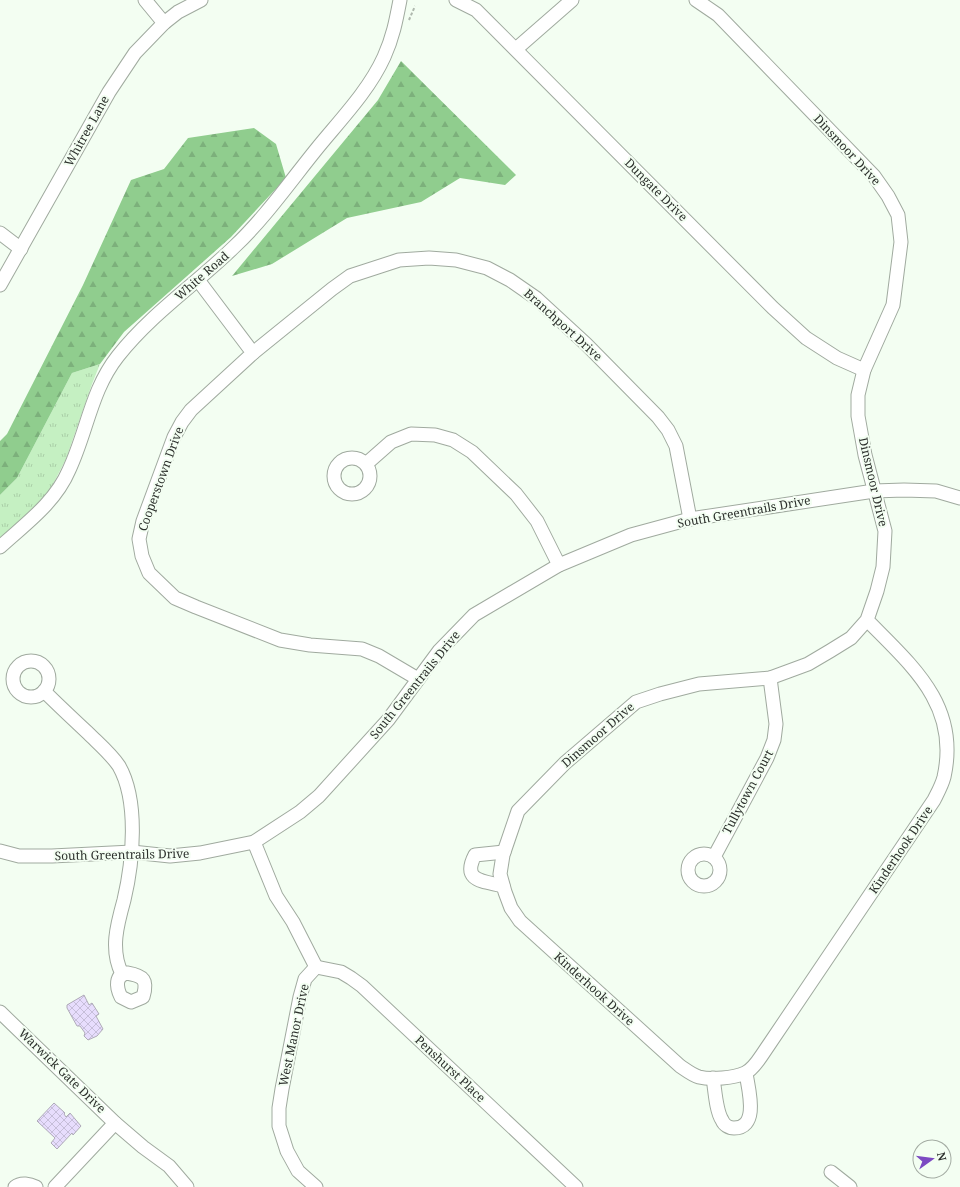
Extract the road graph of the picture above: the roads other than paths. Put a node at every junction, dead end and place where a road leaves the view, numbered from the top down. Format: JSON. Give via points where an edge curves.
{"nodes":[{"id":1,"x":145,"y":0,"type":"edge"},
{"id":2,"x":201,"y":0,"type":"edge"},
{"id":3,"x":400,"y":0,"type":"edge"},
{"id":4,"x":456,"y":0,"type":"edge"},
{"id":5,"x":572,"y":0,"type":"edge"},
{"id":6,"x":696,"y":0,"type":"edge"},
{"id":7,"x":164,"y":23,"type":"junction"},
{"id":8,"x":516,"y":49,"type":"junction"},
{"id":9,"x":0,"y":233,"type":"edge"},
{"id":10,"x":21,"y":249,"type":"junction"},
{"id":11,"x":198,"y":280,"type":"junction"},
{"id":12,"x":0,"y":285,"type":"edge"},
{"id":13,"x":253,"y":353,"type":"junction"},
{"id":14,"x":864,"y":370,"type":"junction"},
{"id":15,"x":366,"y":464,"type":"dead end"},
{"id":16,"x":874,"y":491,"type":"junction"},
{"id":17,"x":960,"y":498,"type":"edge"},
{"id":18,"x":690,"y":519,"type":"junction"},
{"id":19,"x":0,"y":547,"type":"edge"},
{"id":20,"x":559,"y":565,"type":"junction"},
{"id":21,"x":867,"y":620,"type":"junction"},
{"id":22,"x":770,"y":678,"type":"junction"},
{"id":23,"x":418,"y":679,"type":"junction"},
{"id":24,"x":44,"y":691,"type":"dead end"},
{"id":25,"x":254,"y":842,"type":"junction"},
{"id":26,"x":0,"y":851,"type":"edge"},
{"id":27,"x":132,"y":852,"type":"junction"},
{"id":28,"x":504,"y":852,"type":"junction"},
{"id":29,"x":714,"y":856,"type":"dead end"},
{"id":30,"x":502,"y":880,"type":"junction"},
{"id":31,"x":316,"y":967,"type":"junction"},
{"id":32,"x":122,"y":974,"type":"dead end"},
{"id":33,"x":0,"y":1012,"type":"edge"},
{"id":34,"x":746,"y":1073,"type":"junction"},
{"id":35,"x":713,"y":1078,"type":"junction"},
{"id":36,"x":119,"y":1127,"type":"junction"},
{"id":37,"x":831,"y":1172,"type":"dead end"},
{"id":38,"x":15,"y":1187,"type":"edge"},
{"id":39,"x":36,"y":1187,"type":"edge"},
{"id":40,"x":54,"y":1187,"type":"edge"},
{"id":41,"x":187,"y":1187,"type":"edge"},
{"id":42,"x":316,"y":1187,"type":"edge"},
{"id":43,"x":576,"y":1187,"type":"edge"},
{"id":44,"x":850,"y":1187,"type":"edge"}],
"edges":[{"from":1,"to":7,"type":"street"},
{"from":2,"to":7,"type":"street","name":"Whitree Lane"},
{"from":3,"to":11,"type":"street","name":"White Road","via":[[394,33],[384,58],[369,84],[269,208],[235,246]]},
{"from":4,"to":8,"type":"street","name":"Dungate Drive","via":[[476,10]]},
{"from":5,"to":8,"type":"street"},
{"from":6,"to":14,"type":"street","name":"Dinsmoor Drive","via":[[718,15],[874,176],[898,214],[901,242],[893,305]]},
{"from":7,"to":10,"type":"street","name":"Whitree Lane","via":[[135,53],[109,92]]},
{"from":8,"to":14,"type":"street","name":"Dungate Drive","via":[[773,308],[806,338],[837,358]]},
{"from":9,"to":10,"type":"street"},
{"from":10,"to":12,"type":"street","name":"Whitree Lane"},
{"from":11,"to":13,"type":"street"},
{"from":11,"to":19,"type":"street","name":"White Road","via":[[142,327],[118,356],[103,377],[69,472],[51,499],[33,519]]},
{"from":13,"to":18,"type":"street","name":"Branchport Drive","via":[[332,288],[350,276],[374,267],[399,260],[429,258],[456,260],[487,268],[536,298],[658,417],[676,446]]},
{"from":13,"to":23,"type":"street","name":"Cooperstown Drive","via":[[191,410],[174,437],[143,521],[139,539],[149,573],[175,598],[196,607],[280,640],[362,649]]},
{"from":14,"to":16,"type":"street","name":"Dinsmoor Drive","via":[[858,395],[858,416]]},
{"from":15,"to":20,"type":"street","via":[[391,442],[410,434],[435,435],[453,440],[472,452],[516,494],[537,520]]},
{"from":16,"to":17,"type":"street","name":"South Greentrails Drive","via":[[936,491]]},
{"from":16,"to":18,"type":"street","name":"South Greentrails Drive"},
{"from":16,"to":21,"type":"street","name":"Dinsmoor Drive","via":[[885,531],[883,567]]},
{"from":18,"to":20,"type":"street","name":"South Greentrails Drive","via":[[631,535]]},
{"from":20,"to":23,"type":"street","name":"South Greentrails Drive","via":[[474,615],[439,651]]},
{"from":21,"to":22,"type":"street","name":"Dinsmoor Drive","via":[[851,638],[830,651],[808,664]]},
{"from":21,"to":34,"type":"street","name":"Kinderhook Drive","via":[[923,678],[936,696],[949,732],[944,778],[934,800],[762,1055]]},
{"from":22,"to":28,"type":"street","name":"Dinsmoor Drive","via":[[699,684],[636,702],[565,763],[518,811]]},
{"from":22,"to":29,"type":"street","name":"Tullytown Court","via":[[776,724],[774,740],[767,758]]},
{"from":23,"to":25,"type":"street","name":"South Greentrails Drive","via":[[388,720],[319,796],[300,812]]},
{"from":24,"to":27,"type":"street","via":[[118,766],[126,783],[131,806]]},
{"from":25,"to":27,"type":"street","name":"South Greentrails Drive","via":[[170,856]]},
{"from":25,"to":31,"type":"street","via":[[276,896],[293,922]]},
{"from":26,"to":27,"type":"street","name":"South Greentrails Drive","via":[[19,856]]},
{"from":27,"to":32,"type":"street","via":[[115,940],[118,966]]},
{"from":28,"to":30,"type":"street","name":"Dinsmoor Drive"},
{"from":28,"to":30,"type":"street","via":[[475,856],[470,868],[475,879]]},
{"from":30,"to":35,"type":"street","name":"Kinderhook Drive","via":[[511,908],[520,921],[680,1066],[699,1077]]},
{"from":31,"to":42,"type":"street","name":"West Manor Drive","via":[[306,979],[300,997],[282,1089],[279,1126],[287,1151],[298,1171]]},
{"from":31,"to":43,"type":"street","name":"Penshurst Place","via":[[341,972],[362,986]]},
{"from":33,"to":36,"type":"street","name":"Warwick Gate Drive"},
{"from":34,"to":35,"type":"street","name":"Kinderhook Drive"},
{"from":34,"to":35,"type":"street","via":[[750,1113],[746,1123],[737,1128],[726,1126],[720,1116]]},
{"from":36,"to":40,"type":"street"},
{"from":36,"to":41,"type":"street","name":"Warwick Gate Drive","via":[[169,1166]]},
{"from":37,"to":44,"type":"street"},
{"from":38,"to":39,"type":"street","via":[[27,1184]]}]}
